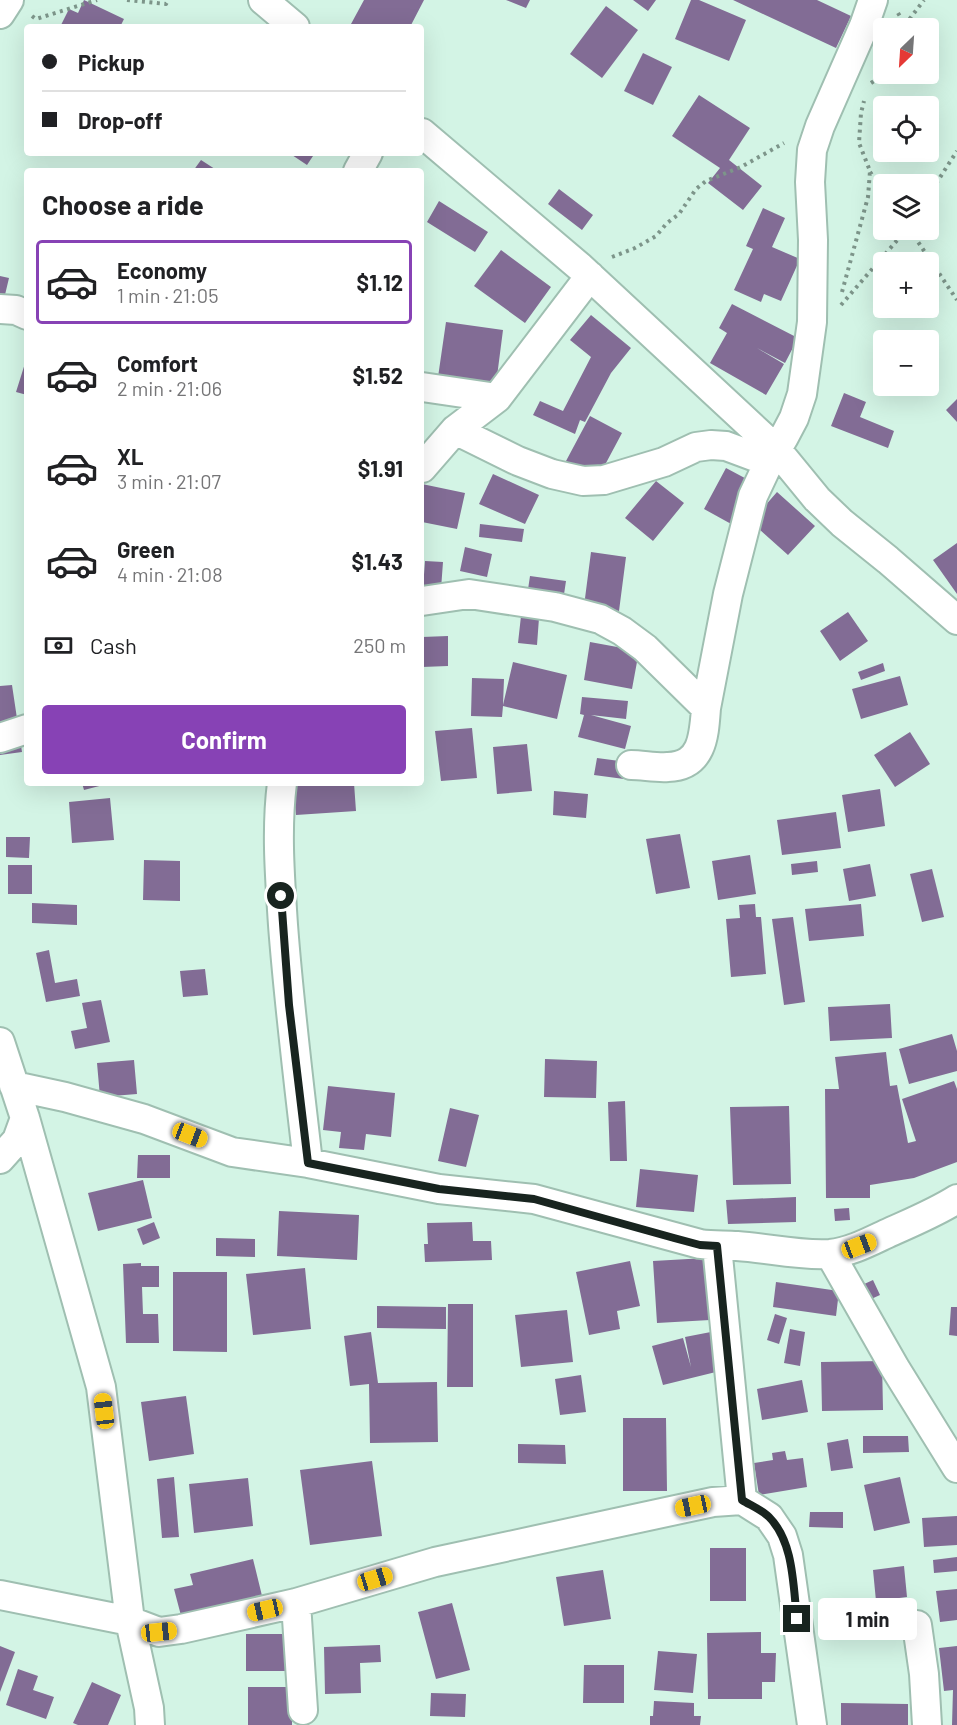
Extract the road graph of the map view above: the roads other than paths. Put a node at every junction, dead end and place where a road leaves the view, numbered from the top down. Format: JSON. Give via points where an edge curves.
{"nodes":[{"id":1,"x":263,"y":0,"type":"edge"},
{"id":2,"x":873,"y":0,"type":"edge"},
{"id":3,"x":291,"y":24,"type":"edge"},
{"id":4,"x":424,"y":135,"type":"edge"},
{"id":5,"x":585,"y":272,"type":"junction"},
{"id":6,"x":0,"y":309,"type":"edge"},
{"id":7,"x":24,"y":314,"type":"edge"},
{"id":8,"x":424,"y":387,"type":"edge"},
{"id":9,"x":497,"y":399,"type":"junction"},
{"id":10,"x":455,"y":430,"type":"junction"},
{"id":11,"x":772,"y":455,"type":"junction"},
{"id":12,"x":424,"y":466,"type":"edge"},
{"id":13,"x":424,"y":601,"type":"edge"},
{"id":14,"x":957,"y":620,"type":"edge"},
{"id":15,"x":706,"y":708,"type":"junction"},
{"id":16,"x":24,"y":730,"type":"edge"},
{"id":17,"x":0,"y":738,"type":"edge"},
{"id":18,"x":631,"y":765,"type":"dead end"},
{"id":19,"x":282,"y":786,"type":"edge"},
{"id":20,"x":0,"y":1042,"type":"edge"},
{"id":21,"x":14,"y":1086,"type":"junction"},
{"id":22,"x":25,"y":1118,"type":"junction"},
{"id":23,"x":0,"y":1159,"type":"edge"},
{"id":24,"x":308,"y":1163,"type":"junction"},
{"id":25,"x":957,"y":1199,"type":"edge"},
{"id":26,"x":717,"y":1246,"type":"junction"},
{"id":27,"x":830,"y":1254,"type":"junction"},
{"id":28,"x":957,"y":1468,"type":"edge"},
{"id":29,"x":742,"y":1500,"type":"junction"},
{"id":30,"x":0,"y":1595,"type":"edge"},
{"id":31,"x":296,"y":1603,"type":"junction"},
{"id":32,"x":130,"y":1621,"type":"junction"},
{"id":33,"x":916,"y":1625,"type":"dead end"},
{"id":34,"x":303,"y":1710,"type":"dead end"},
{"id":35,"x":150,"y":1725,"type":"edge"},
{"id":36,"x":812,"y":1725,"type":"edge"},
{"id":37,"x":927,"y":1725,"type":"edge"}],
"edges":[{"from":1,"to":3,"type":"street"},
{"from":2,"to":11,"type":"street","via":[[812,150],[813,296],[809,344],[802,394],[794,418]]},
{"from":4,"to":5,"type":"street"},
{"from":5,"to":9,"type":"street"},
{"from":5,"to":11,"type":"street"},
{"from":6,"to":7,"type":"street"},
{"from":8,"to":9,"type":"street"},
{"from":9,"to":10,"type":"street"},
{"from":10,"to":11,"type":"street","via":[[518,461],[583,481],[604,480],[696,447],[711,445]]},
{"from":10,"to":12,"type":"street"},
{"from":11,"to":14,"type":"street","via":[[842,523]]},
{"from":11,"to":15,"type":"street","via":[[753,496],[728,594]]},
{"from":13,"to":15,"type":"street","via":[[468,594],[555,607],[600,619],[645,648]]},
{"from":15,"to":18,"type":"street","via":[[703,738],[694,756],[679,766],[666,768]]},
{"from":16,"to":17,"type":"street"},
{"from":19,"to":24,"type":"street","via":[[280,874],[289,1005]]},
{"from":20,"to":21,"type":"street"},
{"from":21,"to":22,"type":"street"},
{"from":21,"to":24,"type":"street","via":[[144,1119],[232,1152]]},
{"from":22,"to":23,"type":"street","via":[[16,1140]]},
{"from":22,"to":32,"type":"street","via":[[101,1388]]},
{"from":24,"to":26,"type":"street","via":[[439,1189],[534,1199],[700,1245]]},
{"from":25,"to":27,"type":"street","via":[[872,1241]]},
{"from":26,"to":27,"type":"street"},
{"from":26,"to":29,"type":"street"},
{"from":27,"to":28,"type":"street"},
{"from":29,"to":31,"type":"street","via":[[713,1502],[435,1562]]},
{"from":29,"to":36,"type":"street","via":[[769,1517],[789,1555]]},
{"from":30,"to":32,"type":"street"},
{"from":31,"to":32,"type":"street","via":[[159,1632]]},
{"from":31,"to":34,"type":"street"},
{"from":32,"to":35,"type":"street"},
{"from":33,"to":37,"type":"street"}]}
